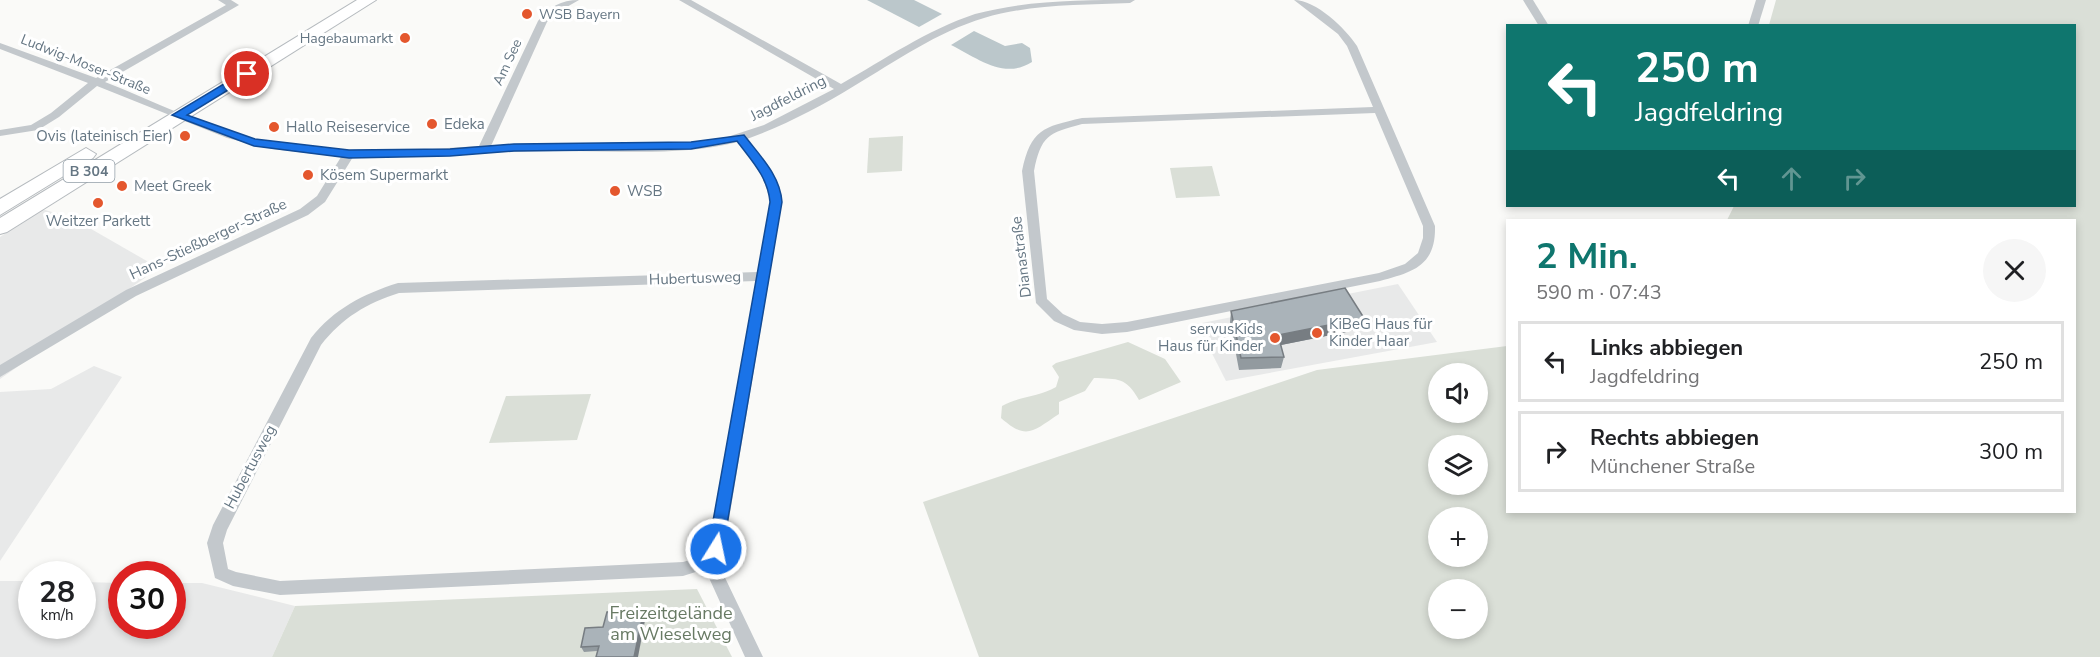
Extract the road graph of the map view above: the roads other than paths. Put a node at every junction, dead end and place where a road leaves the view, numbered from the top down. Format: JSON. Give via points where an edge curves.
{"nodes":[{"id":1,"x":223,"y":0,"type":"edge"},
{"id":2,"x":342,"y":0,"type":"edge"},
{"id":3,"x":368,"y":0,"type":"edge"},
{"id":4,"x":684,"y":0,"type":"edge"},
{"id":5,"x":1130,"y":0,"type":"edge"},
{"id":6,"x":1299,"y":0,"type":"edge"},
{"id":7,"x":1528,"y":0,"type":"edge"},
{"id":8,"x":1761,"y":0,"type":"edge"},
{"id":9,"x":569,"y":2,"type":"edge"},
{"id":10,"x":1543,"y":24,"type":"edge"},
{"id":11,"x":1754,"y":24,"type":"edge"},
{"id":12,"x":0,"y":46,"type":"edge"},
{"id":13,"x":95,"y":83,"type":"junction"},
{"id":14,"x":840,"y":88,"type":"junction"},
{"id":15,"x":1379,"y":110,"type":"junction"},
{"id":16,"x":169,"y":112,"type":"junction"},
{"id":17,"x":0,"y":133,"type":"edge"},
{"id":18,"x":740,"y":137,"type":"junction"},
{"id":19,"x":483,"y":150,"type":"junction"},
{"id":20,"x":349,"y":154,"type":"junction"},
{"id":21,"x":0,"y":208,"type":"edge"},
{"id":22,"x":0,"y":227,"type":"edge"},
{"id":23,"x":761,"y":276,"type":"junction"},
{"id":24,"x":0,"y":372,"type":"edge"},
{"id":25,"x":709,"y":561,"type":"junction"},
{"id":26,"x":754,"y":657,"type":"edge"}],
"edges":[{"from":1,"to":13,"type":"street","via":[[234,4],[232,9]]},
{"from":2,"to":16,"type":"main road","number":"B 304"},
{"from":3,"to":16,"type":"main road","number":"B 304"},
{"from":4,"to":14,"type":"street"},
{"from":5,"to":14,"type":"street","name":"Jagdfeldring","via":[[1031,5],[980,16],[945,30]]},
{"from":6,"to":15,"type":"street","name":"Dianastraße","via":[[1342,32],[1352,45]]},
{"from":7,"to":10,"type":"street"},
{"from":8,"to":11,"type":"street"},
{"from":9,"to":19,"type":"street","name":"Am See","via":[[543,21]]},
{"from":12,"to":13,"type":"street","name":"Ludwig-Moser-Straße"},
{"from":13,"to":16,"type":"street","name":"Ludwig-Moser-Straße"},
{"from":13,"to":17,"type":"street","via":[[34,128]]},
{"from":14,"to":18,"type":"street","name":"Jagdfeldring","via":[[785,119]]},
{"from":15,"to":15,"type":"street","name":"Dianastraße","via":[[1429,226],[1430,241],[1418,264],[1380,277],[1121,328],[1100,330],[1063,322],[1050,314],[1041,300],[1029,171],[1032,152],[1040,138],[1058,127],[1104,118]]},
{"from":16,"to":20,"type":"street","name":"Jagdfeldring","via":[[254,142]]},
{"from":16,"to":21,"type":"main road","number":"B 304"},
{"from":16,"to":22,"type":"main road","number":"B 304"},
{"from":18,"to":19,"type":"street","name":"Jagdfeldring","via":[[691,146]]},
{"from":18,"to":23,"type":"street","via":[[775,188],[776,202]]},
{"from":19,"to":20,"type":"street","name":"Jagdfeldring"},
{"from":20,"to":24,"type":"street","name":"Hans-Stießberger-Straße","via":[[321,199],[304,212],[131,293]]},
{"from":23,"to":25,"type":"street","via":[[716,549]]},
{"from":23,"to":25,"type":"street","name":"Hubertusweg","via":[[398,288],[347,308],[326,326],[316,342],[227,510],[215,543],[221,573],[280,588],[683,569]]},
{"from":25,"to":26,"type":"street"}]}
